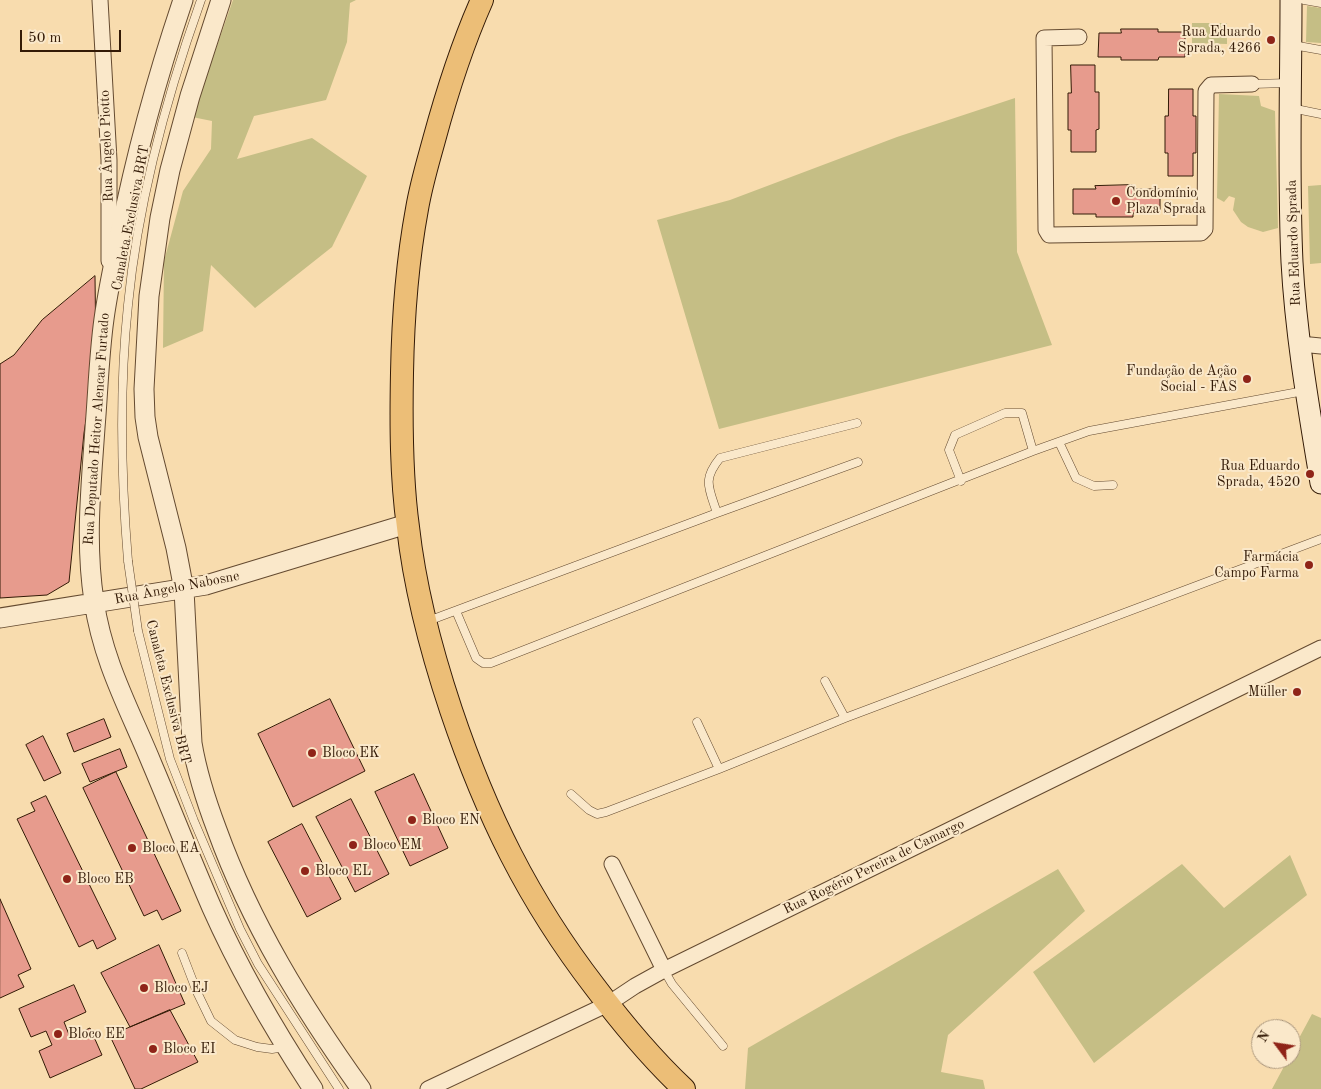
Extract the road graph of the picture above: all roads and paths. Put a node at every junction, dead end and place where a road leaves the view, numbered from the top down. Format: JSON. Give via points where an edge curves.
{"nodes":[{"id":1,"x":100,"y":0,"type":"edge"},
{"id":2,"x":184,"y":0,"type":"edge"},
{"id":3,"x":201,"y":0,"type":"edge"},
{"id":4,"x":221,"y":0,"type":"edge"},
{"id":5,"x":482,"y":0,"type":"edge"},
{"id":6,"x":1291,"y":0,"type":"edge"},
{"id":7,"x":1304,"y":0,"type":"edge"},
{"id":8,"x":1321,"y":3,"type":"edge"},
{"id":9,"x":1079,"y":37,"type":"dead end"},
{"id":10,"x":1291,"y":45,"type":"junction"},
{"id":11,"x":1319,"y":49,"type":"edge"},
{"id":12,"x":1252,"y":84,"type":"joint"},
{"id":13,"x":1291,"y":84,"type":"junction"},
{"id":14,"x":1291,"y":108,"type":"junction"},
{"id":15,"x":1321,"y":114,"type":"edge"},
{"id":16,"x":108,"y":292,"type":"junction"},
{"id":17,"x":1300,"y":344,"type":"junction"},
{"id":18,"x":1321,"y":346,"type":"edge"},
{"id":19,"x":1306,"y":390,"type":"junction"},
{"id":20,"x":858,"y":422,"type":"dead end"},
{"id":21,"x":1059,"y":442,"type":"junction"},
{"id":22,"x":1033,"y":451,"type":"junction"},
{"id":23,"x":858,"y":462,"type":"dead end"},
{"id":24,"x":961,"y":481,"type":"junction"},
{"id":25,"x":1321,"y":483,"type":"edge"},
{"id":26,"x":1113,"y":484,"type":"dead end"},
{"id":27,"x":717,"y":513,"type":"junction"},
{"id":28,"x":407,"y":524,"type":"junction"},
{"id":29,"x":1321,"y":539,"type":"edge"},
{"id":30,"x":184,"y":590,"type":"junction"},
{"id":31,"x":94,"y":604,"type":"junction"},
{"id":32,"x":456,"y":611,"type":"junction"},
{"id":33,"x":0,"y":618,"type":"edge"},
{"id":34,"x":425,"y":623,"type":"junction"},
{"id":35,"x":1321,"y":648,"type":"edge"},
{"id":36,"x":825,"y":681,"type":"dead end"},
{"id":37,"x":845,"y":718,"type":"junction"},
{"id":38,"x":697,"y":722,"type":"dead end"},
{"id":39,"x":719,"y":769,"type":"junction"},
{"id":40,"x":571,"y":794,"type":"dead end"},
{"id":41,"x":612,"y":864,"type":"dead end"},
{"id":42,"x":182,"y":953,"type":"dead end"},
{"id":43,"x":664,"y":970,"type":"junction"},
{"id":44,"x":608,"y":1004,"type":"junction"},
{"id":45,"x":723,"y":1046,"type":"dead end"},
{"id":46,"x":285,"y":1047,"type":"junction"},
{"id":47,"x":313,"y":1089,"type":"edge"},
{"id":48,"x":339,"y":1089,"type":"edge"},
{"id":49,"x":361,"y":1089,"type":"edge"},
{"id":50,"x":428,"y":1089,"type":"edge"},
{"id":51,"x":684,"y":1089,"type":"edge"}],
"edges":[{"from":1,"to":16,"type":"street","name":"Rua Ângelo Piotto","via":[[109,160]]},
{"from":2,"to":16,"type":"street","name":"Rua Deputado Heitor Alencar Furtado","via":[[136,158]]},
{"from":3,"to":48,"type":"lane","name":"Canaleta Exclusiva BRT","bridge":true,"via":[[158,142],[128,303],[122,405],[128,561],[138,631],[170,758],[194,822],[258,964]]},
{"from":4,"to":30,"type":"street","via":[[170,170],[153,261],[147,325],[145,417]]},
{"from":5,"to":28,"type":"main road","via":[[452,79],[417,206],[403,326],[402,455]]},
{"from":6,"to":10,"type":"main road","name":"Rua Eduardo Sprada"},
{"from":7,"to":8,"type":"lane"},
{"from":9,"to":12,"type":"street","via":[[1044,38],[1046,230],[1049,235],[1201,234],[1205,230],[1206,91],[1212,85]]},
{"from":10,"to":11,"type":"lane"},
{"from":10,"to":13,"type":"main road","name":"Rua Eduardo Sprada"},
{"from":12,"to":13,"type":"lane"},
{"from":13,"to":14,"type":"main road","name":"Rua Eduardo Sprada"},
{"from":14,"to":15,"type":"lane"},
{"from":14,"to":17,"type":"main road","name":"Rua Eduardo Sprada","via":[[1292,247]]},
{"from":16,"to":31,"type":"street","name":"Rua Deputado Heitor Alencar Furtado","via":[[100,351],[88,521]]},
{"from":17,"to":18,"type":"street"},
{"from":17,"to":19,"type":"main road","name":"Rua Eduardo Sprada"},
{"from":19,"to":21,"type":"lane","via":[[1089,431]]},
{"from":19,"to":25,"type":"main road","name":"Rua Eduardo Sprada"},
{"from":20,"to":27,"type":"lane","via":[[720,458],[710,470],[707,484]]},
{"from":21,"to":22,"type":"lane"},
{"from":21,"to":26,"type":"lane","via":[[1076,478],[1094,486]]},
{"from":22,"to":24,"type":"lane"},
{"from":22,"to":24,"type":"lane","via":[[1022,413],[1005,413],[955,435],[949,450]]},
{"from":23,"to":27,"type":"lane"},
{"from":24,"to":32,"type":"lane","via":[[491,663],[483,663],[476,658]]},
{"from":27,"to":32,"type":"lane"},
{"from":28,"to":30,"type":"street","name":"Rua Ângelo Nabosne","via":[[231,579]]},
{"from":28,"to":34,"type":"main road"},
{"from":29,"to":37,"type":"lane"},
{"from":30,"to":31,"type":"street","name":"Rua Ângelo Nabosne"},
{"from":30,"to":49,"type":"street","via":[[195,764],[223,848],[278,963]]},
{"from":31,"to":33,"type":"street","name":"Rua Ângelo Nabosne"},
{"from":31,"to":46,"type":"street","name":"Rua Deputado Heitor Alencar Furtado","via":[[114,677],[213,908]]},
{"from":32,"to":34,"type":"lane"},
{"from":34,"to":44,"type":"main road","via":[[464,747],[499,832],[548,921]]},
{"from":35,"to":43,"type":"street","name":"Rua Rogério Pereira de Camargo"},
{"from":36,"to":37,"type":"lane"},
{"from":37,"to":39,"type":"lane"},
{"from":38,"to":39,"type":"lane"},
{"from":39,"to":40,"type":"lane","via":[[597,814]]},
{"from":41,"to":43,"type":"street"},
{"from":42,"to":46,"type":"lane","via":[[211,1021],[236,1040],[272,1049]]},
{"from":43,"to":44,"type":"street","name":"Rua Rogério Pereira de Camargo"},
{"from":43,"to":45,"type":"lane"},
{"from":44,"to":50,"type":"street","name":"Rua Rogério Pereira de Camargo"},
{"from":44,"to":51,"type":"main road"},
{"from":46,"to":47,"type":"street","name":"Rua Deputado Heitor Alencar Furtado"}]}
